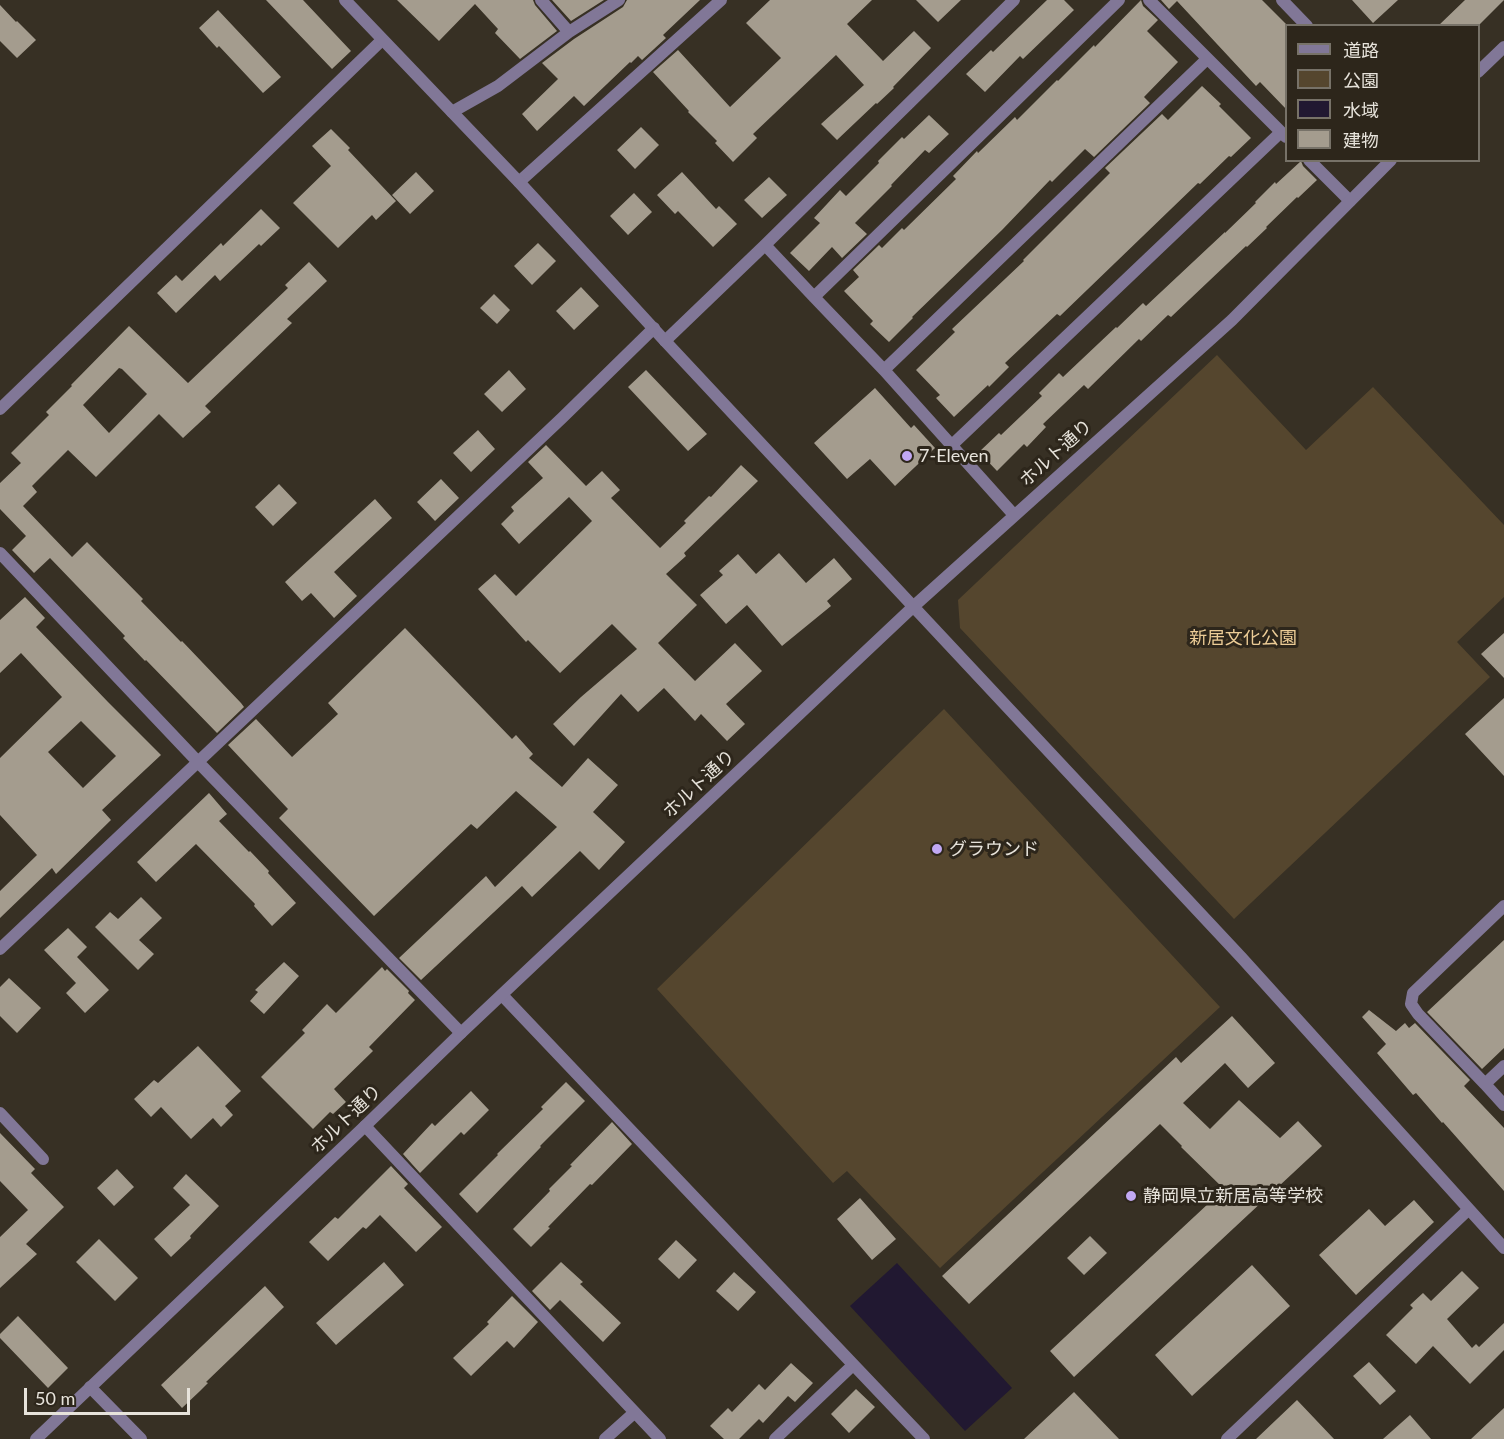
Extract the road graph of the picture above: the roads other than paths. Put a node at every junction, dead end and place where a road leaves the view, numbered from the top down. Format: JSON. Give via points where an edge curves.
{"nodes":[{"id":1,"x":345,"y":0,"type":"edge"},
{"id":2,"x":541,"y":0,"type":"edge"},
{"id":3,"x":619,"y":0,"type":"edge"},
{"id":4,"x":721,"y":0,"type":"edge"},
{"id":5,"x":1014,"y":0,"type":"edge"},
{"id":6,"x":1119,"y":0,"type":"edge"},
{"id":7,"x":1149,"y":0,"type":"edge"},
{"id":8,"x":1286,"y":1,"type":"edge"},
{"id":9,"x":1305,"y":24,"type":"edge"},
{"id":10,"x":569,"y":32,"type":"junction"},
{"id":11,"x":382,"y":40,"type":"junction"},
{"id":12,"x":1504,"y":46,"type":"edge"},
{"id":13,"x":1208,"y":59,"type":"junction"},
{"id":14,"x":1480,"y":71,"type":"edge"},
{"id":15,"x":452,"y":112,"type":"junction"},
{"id":16,"x":1284,"y":135,"type":"edge"},
{"id":17,"x":1311,"y":162,"type":"edge"},
{"id":18,"x":1389,"y":162,"type":"edge"},
{"id":19,"x":519,"y":182,"type":"junction"},
{"id":20,"x":1350,"y":201,"type":"junction"},
{"id":21,"x":765,"y":245,"type":"junction"},
{"id":22,"x":814,"y":297,"type":"junction"},
{"id":23,"x":654,"y":328,"type":"junction"},
{"id":24,"x":664,"y":341,"type":"junction"},
{"id":25,"x":884,"y":370,"type":"junction"},
{"id":26,"x":0,"y":409,"type":"edge"},
{"id":27,"x":952,"y":445,"type":"junction"},
{"id":28,"x":1014,"y":515,"type":"junction"},
{"id":29,"x":0,"y":553,"type":"edge"},
{"id":30,"x":914,"y":606,"type":"junction"},
{"id":31,"x":198,"y":762,"type":"junction"},
{"id":32,"x":1504,"y":906,"type":"edge"},
{"id":33,"x":0,"y":949,"type":"edge"},
{"id":34,"x":502,"y":995,"type":"junction"},
{"id":35,"x":461,"y":1033,"type":"junction"},
{"id":36,"x":1504,"y":1065,"type":"edge"},
{"id":37,"x":1485,"y":1084,"type":"junction"},
{"id":38,"x":1504,"y":1105,"type":"edge"},
{"id":39,"x":0,"y":1113,"type":"edge"},
{"id":40,"x":365,"y":1126,"type":"junction"},
{"id":41,"x":43,"y":1159,"type":"dead end"},
{"id":42,"x":1468,"y":1210,"type":"junction"},
{"id":43,"x":1504,"y":1248,"type":"edge"},
{"id":44,"x":853,"y":1365,"type":"junction"},
{"id":45,"x":90,"y":1387,"type":"junction"},
{"id":46,"x":634,"y":1413,"type":"junction"},
{"id":47,"x":36,"y":1439,"type":"edge"},
{"id":48,"x":141,"y":1439,"type":"edge"},
{"id":49,"x":605,"y":1439,"type":"edge"},
{"id":50,"x":660,"y":1439,"type":"edge"},
{"id":51,"x":775,"y":1439,"type":"edge"},
{"id":52,"x":924,"y":1439,"type":"edge"},
{"id":53,"x":1227,"y":1439,"type":"edge"}],
"edges":[{"from":1,"to":11,"type":"street"},
{"from":2,"to":10,"type":"street"},
{"from":3,"to":10,"type":"street"},
{"from":4,"to":19,"type":"street"},
{"from":5,"to":21,"type":"street"},
{"from":6,"to":22,"type":"street"},
{"from":7,"to":13,"type":"street"},
{"from":8,"to":9,"type":"street"},
{"from":10,"to":15,"type":"street","via":[[498,86]]},
{"from":11,"to":15,"type":"street"},
{"from":11,"to":26,"type":"street"},
{"from":12,"to":14,"type":"street"},
{"from":13,"to":16,"type":"street"},
{"from":13,"to":25,"type":"street"},
{"from":15,"to":19,"type":"street"},
{"from":16,"to":27,"type":"street"},
{"from":17,"to":20,"type":"street"},
{"from":18,"to":20,"type":"street","name":"ホルト通り"},
{"from":19,"to":23,"type":"street"},
{"from":20,"to":28,"type":"street","name":"ホルト通り","via":[[1232,320]]},
{"from":21,"to":22,"type":"street"},
{"from":21,"to":24,"type":"street"},
{"from":22,"to":25,"type":"street"},
{"from":23,"to":24,"type":"street"},
{"from":23,"to":31,"type":"street"},
{"from":24,"to":30,"type":"street"},
{"from":25,"to":27,"type":"street"},
{"from":27,"to":28,"type":"street"},
{"from":28,"to":30,"type":"street","name":"ホルト通り"},
{"from":29,"to":31,"type":"street"},
{"from":30,"to":34,"type":"street","name":"ホルト通り"},
{"from":30,"to":42,"type":"street","via":[[1241,957]]},
{"from":31,"to":33,"type":"street"},
{"from":31,"to":35,"type":"street"},
{"from":32,"to":37,"type":"street","via":[[1413,993],[1411,1004]]},
{"from":34,"to":35,"type":"street","name":"ホルト通り"},
{"from":34,"to":44,"type":"street"},
{"from":35,"to":40,"type":"street","name":"ホルト通り"},
{"from":36,"to":37,"type":"street"},
{"from":37,"to":38,"type":"street"},
{"from":39,"to":41,"type":"street"},
{"from":40,"to":45,"type":"street","name":"ホルト通り"},
{"from":40,"to":46,"type":"street"},
{"from":42,"to":43,"type":"street"},
{"from":42,"to":53,"type":"street"},
{"from":44,"to":51,"type":"street"},
{"from":44,"to":52,"type":"street"},
{"from":45,"to":47,"type":"street","name":"ホルト通り"},
{"from":45,"to":48,"type":"street"},
{"from":46,"to":49,"type":"street"},
{"from":46,"to":50,"type":"street"}]}
